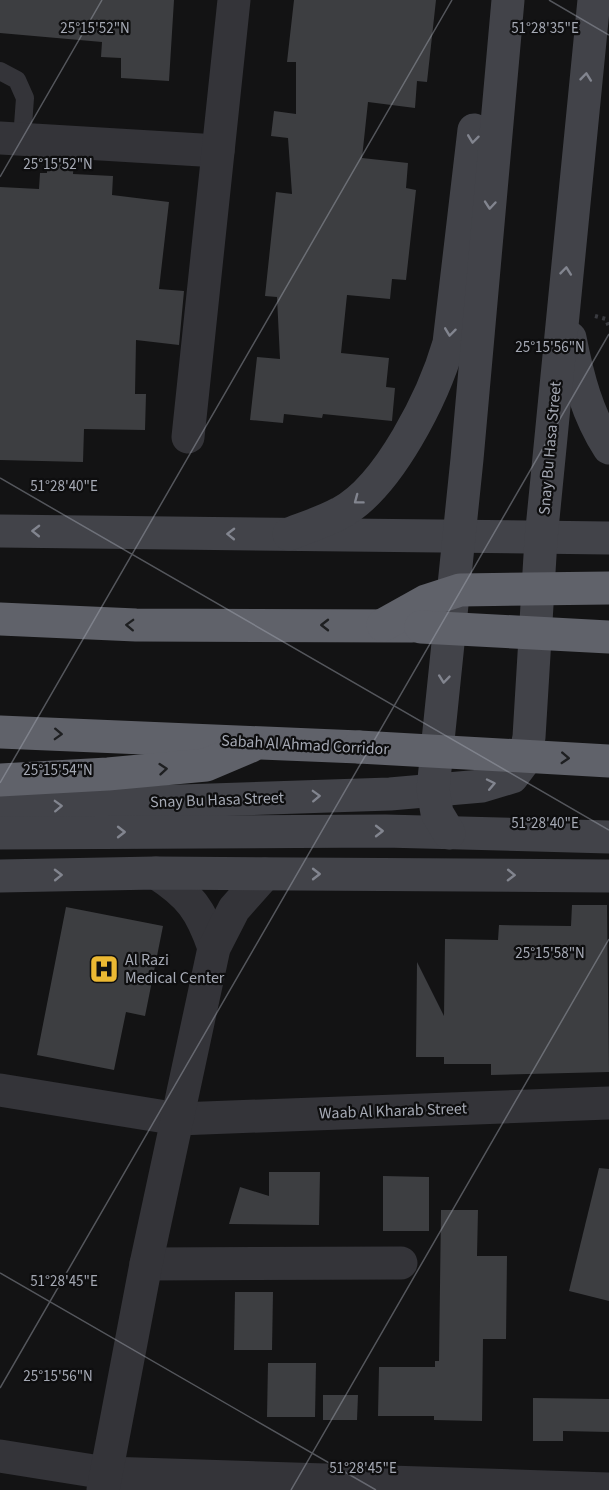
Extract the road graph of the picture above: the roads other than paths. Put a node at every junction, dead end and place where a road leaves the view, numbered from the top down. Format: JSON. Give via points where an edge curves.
{"nodes":[{"id":1,"x":234,"y":0,"type":"edge"},
{"id":2,"x":501,"y":0,"type":"edge"},
{"id":3,"x":508,"y":0,"type":"edge"},
{"id":4,"x":594,"y":0,"type":"edge"},
{"id":5,"x":0,"y":71,"type":"edge"},
{"id":6,"x":11,"y":139,"type":"edge"},
{"id":7,"x":218,"y":151,"type":"junction"},
{"id":8,"x":563,"y":305,"type":"junction"},
{"id":9,"x":188,"y":437,"type":"dead end"},
{"id":10,"x":609,"y":448,"type":"edge"},
{"id":11,"x":0,"y":531,"type":"edge"},
{"id":12,"x":290,"y":534,"type":"junction"},
{"id":13,"x":458,"y":537,"type":"junction"},
{"id":14,"x":541,"y":538,"type":"junction"},
{"id":15,"x":609,"y":538,"type":"edge"},
{"id":16,"x":609,"y":588,"type":"edge"},
{"id":17,"x":0,"y":620,"type":"edge"},
{"id":18,"x":383,"y":625,"type":"junction"},
{"id":19,"x":609,"y":637,"type":"edge"},
{"id":20,"x":0,"y":732,"type":"edge"},
{"id":21,"x":261,"y":742,"type":"junction"},
{"id":22,"x":609,"y":760,"type":"edge"},
{"id":23,"x":0,"y":780,"type":"edge"},
{"id":24,"x":433,"y":789,"type":"junction"},
{"id":25,"x":0,"y":807,"type":"edge"},
{"id":26,"x":0,"y":832,"type":"edge"},
{"id":27,"x":448,"y":833,"type":"junction"},
{"id":28,"x":609,"y":837,"type":"edge"},
{"id":29,"x":156,"y":873,"type":"junction"},
{"id":30,"x":265,"y":874,"type":"junction"},
{"id":31,"x":0,"y":876,"type":"edge"},
{"id":32,"x":609,"y":876,"type":"edge"},
{"id":33,"x":214,"y":948,"type":"junction"},
{"id":34,"x":0,"y":1090,"type":"edge"},
{"id":35,"x":609,"y":1103,"type":"edge"},
{"id":36,"x":178,"y":1119,"type":"junction"},
{"id":37,"x":401,"y":1263,"type":"dead end"},
{"id":38,"x":146,"y":1264,"type":"junction"},
{"id":39,"x":0,"y":1455,"type":"edge"},
{"id":40,"x":104,"y":1482,"type":"edge"},
{"id":41,"x":609,"y":1489,"type":"edge"}],
"edges":[{"from":1,"to":7,"type":"street"},
{"from":2,"to":12,"type":"street","one_way":true,"via":[[485,41],[449,342],[441,369],[386,472],[365,495],[341,513]]},
{"from":3,"to":13,"type":"street","one_way":true},
{"from":8,"to":4,"type":"street","name":"Snay Bu Hasa Street","one_way":true},
{"from":5,"to":6,"type":"lane","via":[[17,80],[25,98]]},
{"from":6,"to":7,"type":"street"},
{"from":7,"to":9,"type":"street"},
{"from":8,"to":10,"type":"street","via":[[580,388],[594,425]]},
{"from":8,"to":14,"type":"street","name":"Snay Bu Hasa Street"},
{"from":12,"to":11,"type":"street","one_way":true},
{"from":12,"to":13,"type":"street"},
{"from":13,"to":14,"type":"street"},
{"from":13,"to":24,"type":"street","one_way":true},
{"from":14,"to":15,"type":"street"},
{"from":24,"to":14,"type":"street","name":"Snay Bu Hasa Street","one_way":true,"via":[[499,783],[512,777],[524,761],[529,737]]},
{"from":16,"to":18,"type":"highway","bridge":true,"via":[[460,590],[426,601]]},
{"from":18,"to":17,"type":"highway","one_way":true,"via":[[136,625]]},
{"from":18,"to":19,"type":"highway","bridge":true},
{"from":20,"to":21,"type":"highway","name":"Sabah Al Ahmad Corridor","one_way":true},
{"from":21,"to":22,"type":"highway","name":"Sabah Al Ahmad Corridor","one_way":true,"bridge":true},
{"from":23,"to":21,"type":"highway","one_way":true,"via":[[206,765]]},
{"from":25,"to":24,"type":"street","name":"Snay Bu Hasa Street","one_way":true,"via":[[367,795]]},
{"from":24,"to":27,"type":"street","via":[[436,813]]},
{"from":26,"to":27,"type":"street","one_way":true},
{"from":27,"to":28,"type":"street"},
{"from":29,"to":30,"type":"street"},
{"from":31,"to":29,"type":"street","one_way":true},
{"from":29,"to":33,"type":"street","via":[[196,905]]},
{"from":30,"to":32,"type":"street","one_way":true},
{"from":30,"to":33,"type":"street","via":[[234,909]]},
{"from":33,"to":36,"type":"street"},
{"from":34,"to":36,"type":"street","name":"Waab Al Kharab Street"},
{"from":35,"to":36,"type":"street","name":"Waab Al Kharab Street"},
{"from":36,"to":38,"type":"street"},
{"from":37,"to":38,"type":"street"},
{"from":38,"to":40,"type":"street"},
{"from":39,"to":40,"type":"street"},
{"from":40,"to":41,"type":"street"}]}
